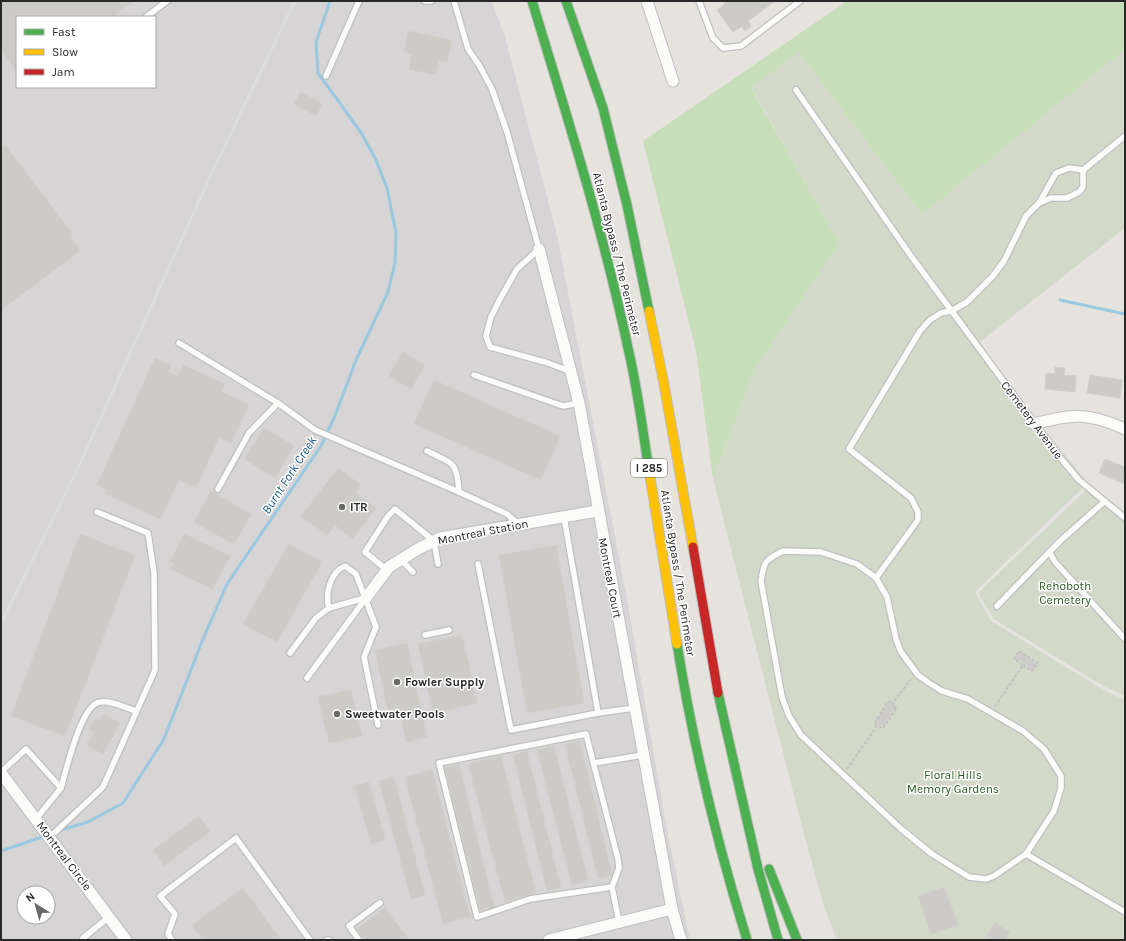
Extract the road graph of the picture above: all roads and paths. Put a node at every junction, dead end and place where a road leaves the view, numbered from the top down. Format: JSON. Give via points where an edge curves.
{"nodes":[{"id":1,"x":167,"y":1,"type":"edge"},
{"id":2,"x":359,"y":1,"type":"edge"},
{"id":3,"x":425,"y":1,"type":"edge"},
{"id":4,"x":431,"y":1,"type":"edge"},
{"id":5,"x":454,"y":1,"type":"edge"},
{"id":6,"x":532,"y":1,"type":"edge"},
{"id":7,"x":566,"y":1,"type":"edge"},
{"id":8,"x":647,"y":1,"type":"edge"},
{"id":9,"x":800,"y":1,"type":"edge"},
{"id":10,"x":702,"y":2,"type":"edge"},
{"id":11,"x":147,"y":16,"type":"edge"},
{"id":12,"x":326,"y":76,"type":"dead end"},
{"id":13,"x":673,"y":81,"type":"dead end"},
{"id":14,"x":796,"y":90,"type":"dead end"},
{"id":15,"x":1125,"y":136,"type":"edge"},
{"id":16,"x":1083,"y":170,"type":"junction"},
{"id":17,"x":1039,"y":203,"type":"junction"},
{"id":18,"x":539,"y":249,"type":"junction"},
{"id":19,"x":951,"y":311,"type":"junction"},
{"id":20,"x":179,"y":343,"type":"dead end"},
{"id":21,"x":569,"y":371,"type":"junction"},
{"id":22,"x":474,"y":375,"type":"dead end"},
{"id":23,"x":579,"y":403,"type":"junction"},
{"id":24,"x":278,"y":404,"type":"junction"},
{"id":25,"x":1034,"y":424,"type":"junction"},
{"id":26,"x":1125,"y":429,"type":"edge"},
{"id":27,"x":427,"y":451,"type":"dead end"},
{"id":28,"x":218,"y":488,"type":"dead end"},
{"id":29,"x":458,"y":492,"type":"junction"},
{"id":30,"x":1104,"y":502,"type":"junction"},
{"id":31,"x":597,"y":511,"type":"junction"},
{"id":32,"x":97,"y":512,"type":"dead end"},
{"id":33,"x":564,"y":517,"type":"junction"},
{"id":34,"x":1125,"y":518,"type":"edge"},
{"id":35,"x":518,"y":524,"type":"junction"},
{"id":36,"x":434,"y":541,"type":"junction"},
{"id":37,"x":1050,"y":553,"type":"junction"},
{"id":38,"x":401,"y":560,"type":"junction"},
{"id":39,"x":438,"y":564,"type":"dead end"},
{"id":40,"x":478,"y":564,"type":"dead end"},
{"id":41,"x":387,"y":570,"type":"junction"},
{"id":42,"x":413,"y":572,"type":"dead end"},
{"id":43,"x":876,"y":578,"type":"junction"},
{"id":44,"x":366,"y":598,"type":"junction"},
{"id":45,"x":997,"y":606,"type":"dead end"},
{"id":46,"x":329,"y":608,"type":"junction"},
{"id":47,"x":449,"y":630,"type":"dead end"},
{"id":48,"x":425,"y":635,"type":"dead end"},
{"id":49,"x":1125,"y":639,"type":"edge"},
{"id":50,"x":290,"y":653,"type":"dead end"},
{"id":51,"x":1023,"y":665,"type":"junction"},
{"id":52,"x":916,"y":672,"type":"junction"},
{"id":53,"x":307,"y":678,"type":"dead end"},
{"id":54,"x":893,"y":703,"type":"junction"},
{"id":55,"x":634,"y":708,"type":"junction"},
{"id":56,"x":136,"y":711,"type":"junction"},
{"id":57,"x":991,"y":712,"type":"junction"},
{"id":58,"x":598,"y":713,"type":"junction"},
{"id":59,"x":378,"y":725,"type":"dead end"},
{"id":60,"x":878,"y":726,"type":"junction"},
{"id":61,"x":643,"y":755,"type":"junction"},
{"id":62,"x":594,"y":763,"type":"junction"},
{"id":63,"x":1,"y":772,"type":"edge"},
{"id":64,"x":843,"y":775,"type":"junction"},
{"id":65,"x":61,"y":788,"type":"junction"},
{"id":66,"x":745,"y":807,"type":"junction"},
{"id":67,"x":36,"y":819,"type":"junction"},
{"id":68,"x":50,"y":837,"type":"junction"},
{"id":69,"x":1026,"y":854,"type":"junction"},
{"id":70,"x":612,"y":887,"type":"junction"},
{"id":71,"x":380,"y":903,"type":"dead end"},
{"id":72,"x":672,"y":909,"type":"junction"},
{"id":73,"x":1125,"y":912,"type":"edge"},
{"id":74,"x":109,"y":918,"type":"junction"},
{"id":75,"x":619,"y":922,"type":"junction"},
{"id":76,"x":83,"y":940,"type":"edge"},
{"id":77,"x":126,"y":940,"type":"edge"},
{"id":78,"x":172,"y":940,"type":"edge"},
{"id":79,"x":310,"y":940,"type":"edge"},
{"id":80,"x":359,"y":940,"type":"edge"},
{"id":81,"x":549,"y":940,"type":"edge"},
{"id":82,"x":681,"y":940,"type":"edge"},
{"id":83,"x":747,"y":940,"type":"edge"},
{"id":84,"x":778,"y":940,"type":"edge"},
{"id":85,"x":797,"y":940,"type":"edge"}],
"edges":[{"from":1,"to":11,"type":"lane"},
{"from":2,"to":12,"type":"lane"},
{"from":3,"to":4,"type":"lane"},
{"from":5,"to":18,"type":"lane","via":[[468,49],[492,89],[507,132]]},
{"from":6,"to":83,"type":"highway","name":"Atlanta Bypass / The Perimeter","number":"I 285","via":[[576,142],[628,348],[700,770]]},
{"from":7,"to":66,"type":"highway","name":"Atlanta Bypass / The Perimeter","number":"I 285","via":[[603,108],[627,204],[663,379],[720,702]]},
{"from":8,"to":13,"type":"street"},
{"from":9,"to":10,"type":"lane","via":[[740,46],[723,48],[713,38]]},
{"from":14,"to":19,"type":"lane","name":"Cemetery Avenue"},
{"from":15,"to":16,"type":"lane"},
{"from":16,"to":17,"type":"lane","via":[[1069,168],[1056,173]]},
{"from":16,"to":17,"type":"lane","via":[[1083,187],[1079,192],[1067,198],[1051,198]]},
{"from":17,"to":19,"type":"lane","via":[[1026,216],[1004,261],[993,276],[971,298]]},
{"from":18,"to":21,"type":"street","name":"Montreal Court"},
{"from":18,"to":21,"type":"lane","via":[[514,275],[492,317],[486,336],[490,347]]},
{"from":19,"to":25,"type":"lane","name":"Cemetery Avenue"},
{"from":19,"to":43,"type":"lane","via":[[941,313],[930,320],[920,331],[849,449],[911,498],[918,512],[918,520]]},
{"from":20,"to":24,"type":"lane"},
{"from":21,"to":23,"type":"street","name":"Montreal Court"},
{"from":22,"to":23,"type":"lane","via":[[563,406]]},
{"from":23,"to":31,"type":"street","name":"Montreal Court"},
{"from":24,"to":28,"type":"lane","via":[[249,433]]},
{"from":24,"to":29,"type":"lane","via":[[318,432]]},
{"from":25,"to":26,"type":"street","via":[[1066,416],[1085,415]]},
{"from":25,"to":30,"type":"lane","name":"Cemetery Avenue","via":[[1079,480]]},
{"from":27,"to":29,"type":"lane","via":[[452,463],[457,472]]},
{"from":29,"to":35,"type":"lane","via":[[507,514]]},
{"from":30,"to":34,"type":"lane","name":"Cemetery Avenue"},
{"from":30,"to":37,"type":"lane","via":[[1060,540]]},
{"from":31,"to":33,"type":"street","name":"Montreal Station"},
{"from":31,"to":55,"type":"street","name":"Montreal Court"},
{"from":32,"to":56,"type":"lane","via":[[148,533],[154,573],[155,670]]},
{"from":33,"to":35,"type":"street","name":"Montreal Station"},
{"from":33,"to":58,"type":"lane"},
{"from":35,"to":36,"type":"street","name":"Montreal Station"},
{"from":36,"to":38,"type":"street","name":"Montreal Station"},
{"from":36,"to":39,"type":"lane"},
{"from":36,"to":41,"type":"lane","via":[[395,509],[365,552]]},
{"from":37,"to":45,"type":"lane"},
{"from":37,"to":49,"type":"lane","via":[[1055,562]]},
{"from":38,"to":41,"type":"street","name":"Montreal Station"},
{"from":38,"to":42,"type":"lane"},
{"from":40,"to":58,"type":"lane","via":[[511,730]]},
{"from":41,"to":44,"type":"street","name":"Montreal Station"},
{"from":43,"to":52,"type":"lane","via":[[887,597],[901,652]]},
{"from":43,"to":64,"type":"lane","via":[[858,564],[821,552],[783,551],[768,558],[763,565],[761,581],[782,697],[789,716],[801,735]]},
{"from":44,"to":46,"type":"lane"},
{"from":44,"to":46,"type":"lane","via":[[356,574],[345,566],[328,587]]},
{"from":44,"to":53,"type":"lane"},
{"from":44,"to":59,"type":"lane","via":[[376,627],[364,657]]},
{"from":46,"to":50,"type":"lane","via":[[316,618]]},
{"from":47,"to":48,"type":"lane"},
{"from":51,"to":51,"type":"path","via":[[1014,659],[1019,651],[1038,663],[1032,671]]},
{"from":51,"to":57,"type":"path"},
{"from":52,"to":54,"type":"path"},
{"from":52,"to":57,"type":"lane","via":[[929,684],[942,691],[968,699]]},
{"from":54,"to":60,"type":"path","via":[[887,703],[875,720],[874,724]]},
{"from":54,"to":60,"type":"path","via":[[896,709],[884,727]]},
{"from":55,"to":58,"type":"lane"},
{"from":55,"to":61,"type":"street","name":"Montreal Court"},
{"from":56,"to":65,"type":"lane","via":[[99,702],[94,705],[82,719]]},
{"from":56,"to":68,"type":"lane","via":[[103,787]]},
{"from":57,"to":69,"type":"lane","via":[[1023,731],[1044,749],[1060,776],[1061,788],[1054,811]]},
{"from":60,"to":64,"type":"path"},
{"from":61,"to":62,"type":"lane"},
{"from":61,"to":72,"type":"street","name":"Montreal Court"},
{"from":62,"to":70,"type":"lane","via":[[619,868]]},
{"from":62,"to":70,"type":"lane","via":[[586,734],[439,763],[477,917],[530,899]]},
{"from":63,"to":65,"type":"lane","via":[[26,749]]},
{"from":63,"to":67,"type":"street","name":"Montreal Circle"},
{"from":64,"to":69,"type":"lane","via":[[927,850],[969,877],[986,879],[994,876]]},
{"from":65,"to":67,"type":"lane"},
{"from":66,"to":84,"type":"highway","name":"Atlanta Bypass / The Perimeter","number":"I 285","via":[[758,869]]},
{"from":66,"to":85,"type":"highway"},
{"from":67,"to":68,"type":"street","name":"Montreal Circle"},
{"from":68,"to":74,"type":"street","name":"Montreal Circle"},
{"from":69,"to":73,"type":"lane"},
{"from":70,"to":75,"type":"lane"},
{"from":71,"to":80,"type":"lane","via":[[349,926]]},
{"from":72,"to":75,"type":"street"},
{"from":72,"to":82,"type":"street"},
{"from":74,"to":76,"type":"lane"},
{"from":74,"to":77,"type":"street","name":"Montreal Circle"},
{"from":75,"to":81,"type":"street"},
{"from":78,"to":79,"type":"lane","via":[[168,934],[175,914],[160,896],[236,838]]}]}
